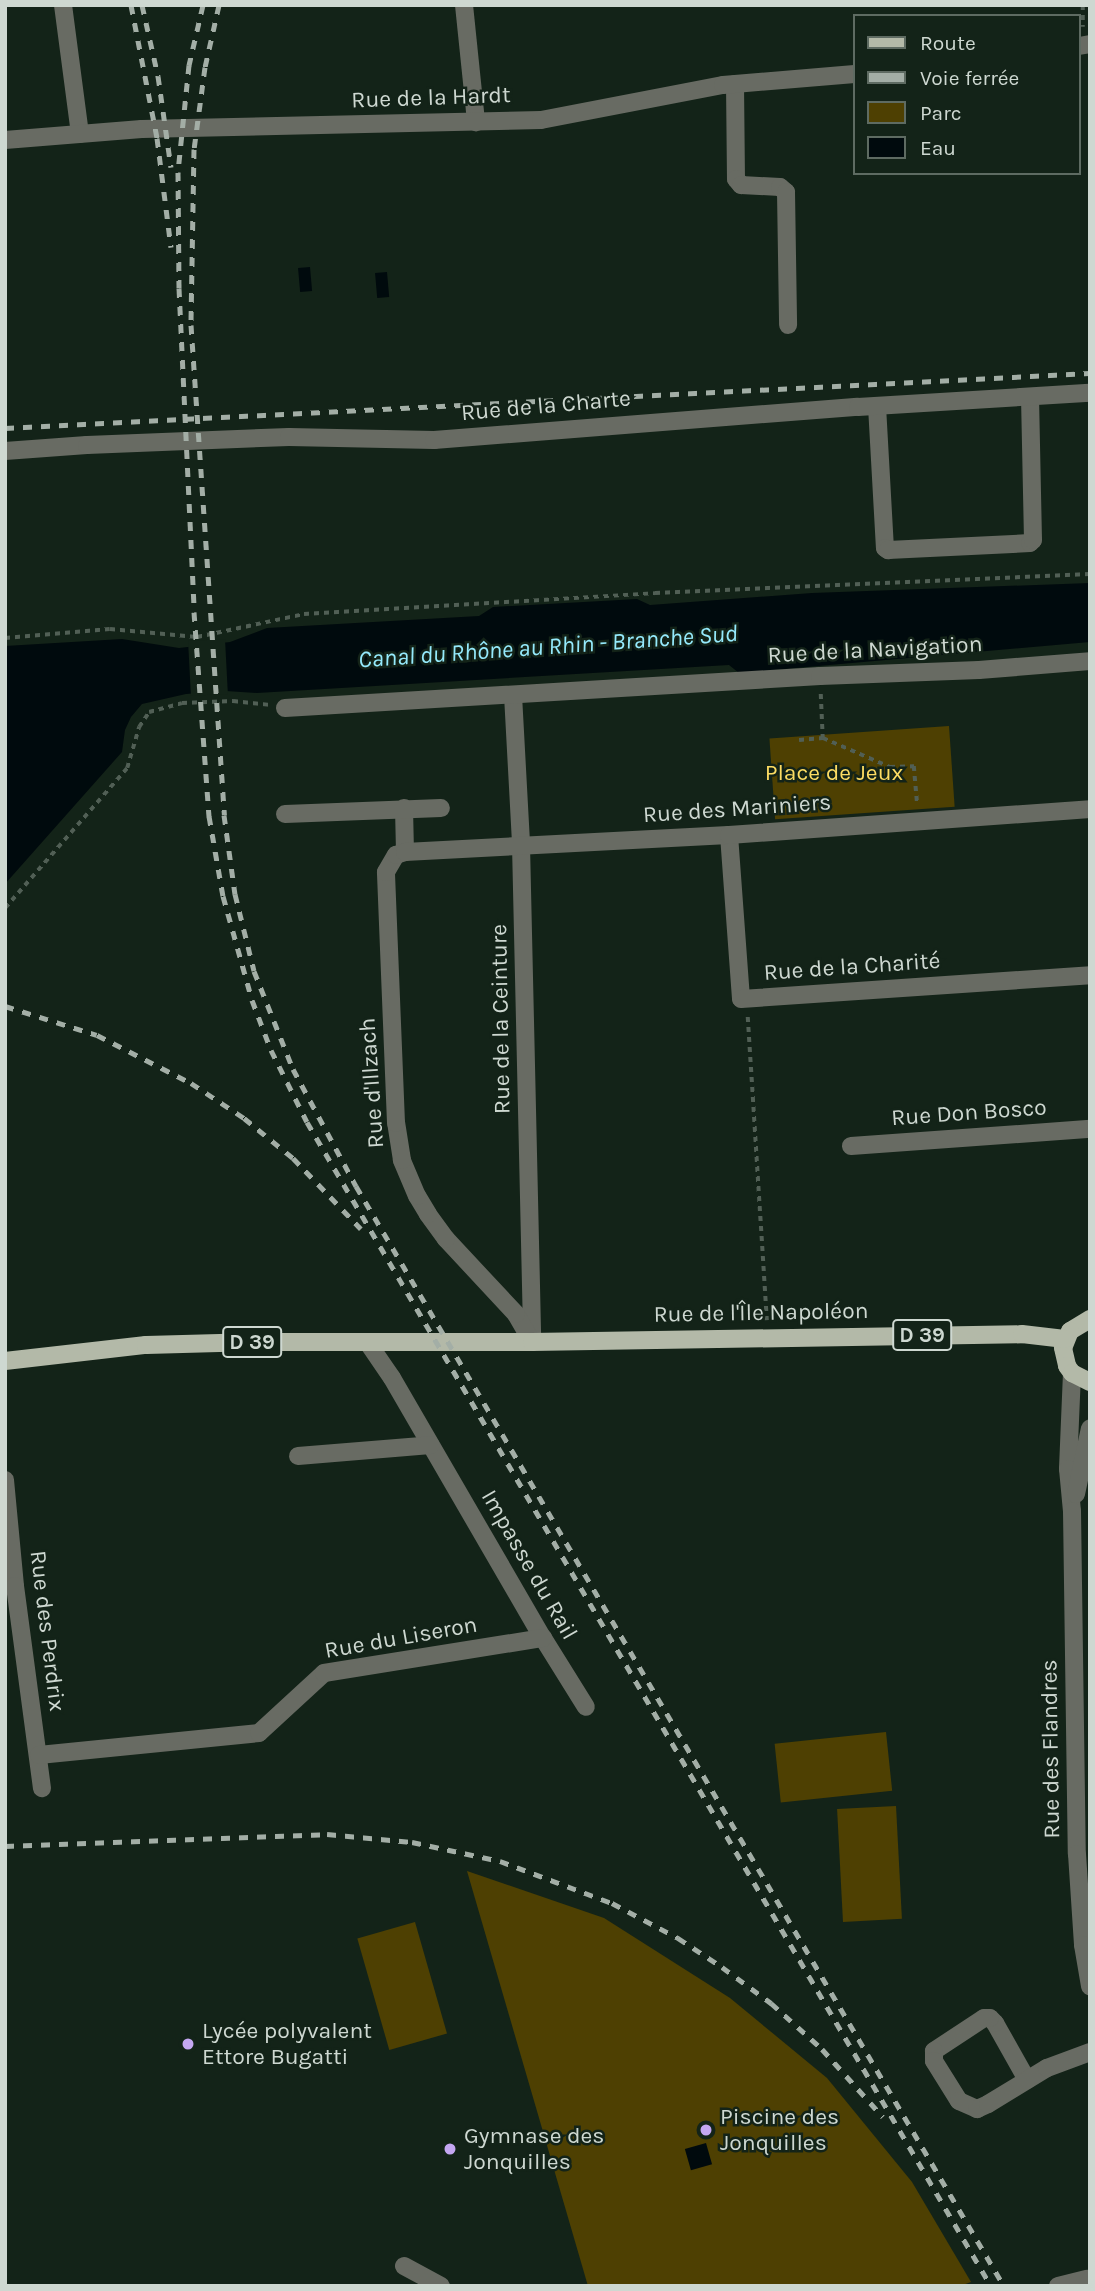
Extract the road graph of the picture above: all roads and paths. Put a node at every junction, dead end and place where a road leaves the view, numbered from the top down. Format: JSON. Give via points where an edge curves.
{"nodes":[{"id":1,"x":63,"y":5,"type":"edge"},
{"id":2,"x":464,"y":5,"type":"edge"},
{"id":3,"x":1083,"y":5,"type":"edge"},
{"id":4,"x":1084,"y":42,"type":"edge"},
{"id":5,"x":853,"y":74,"type":"edge"},
{"id":6,"x":735,"y":84,"type":"junction"},
{"id":7,"x":476,"y":122,"type":"junction"},
{"id":8,"x":80,"y":134,"type":"junction"},
{"id":9,"x":5,"y":140,"type":"edge"},
{"id":10,"x":788,"y":325,"type":"dead end"},
{"id":11,"x":1090,"y":393,"type":"edge"},
{"id":12,"x":1030,"y":397,"type":"junction"},
{"id":13,"x":877,"y":406,"type":"junction"},
{"id":14,"x":5,"y":451,"type":"edge"},
{"id":15,"x":1090,"y":574,"type":"edge"},
{"id":16,"x":5,"y":638,"type":"edge"},
{"id":17,"x":1090,"y":661,"type":"edge"},
{"id":18,"x":820,"y":676,"type":"junction"},
{"id":19,"x":513,"y":695,"type":"junction"},
{"id":20,"x":285,"y":708,"type":"joint"},
{"id":21,"x":823,"y":738,"type":"junction"},
{"id":22,"x":799,"y":740,"type":"dead end"},
{"id":23,"x":404,"y":808,"type":"junction"},
{"id":24,"x":441,"y":808,"type":"dead end"},
{"id":25,"x":917,"y":809,"type":"dead end"},
{"id":26,"x":1090,"y":809,"type":"edge"},
{"id":27,"x":285,"y":814,"type":"dead end"},
{"id":28,"x":729,"y":835,"type":"junction"},
{"id":29,"x":521,"y":845,"type":"junction"},
{"id":30,"x":397,"y":857,"type":"junction"},
{"id":31,"x":5,"y":908,"type":"edge"},
{"id":32,"x":1090,"y":975,"type":"edge"},
{"id":33,"x":747,"y":999,"type":"junction"},
{"id":34,"x":1090,"y":1129,"type":"edge"},
{"id":35,"x":851,"y":1146,"type":"dead end"},
{"id":36,"x":1090,"y":1320,"type":"edge"},
{"id":37,"x":768,"y":1336,"type":"junction"},
{"id":38,"x":1065,"y":1339,"type":"junction"},
{"id":39,"x":532,"y":1342,"type":"junction"},
{"id":40,"x":368,"y":1343,"type":"junction"},
{"id":41,"x":5,"y":1361,"type":"edge"},
{"id":42,"x":1072,"y":1373,"type":"junction"},
{"id":43,"x":1090,"y":1382,"type":"edge"},
{"id":44,"x":1090,"y":1428,"type":"edge"},
{"id":45,"x":431,"y":1446,"type":"junction"},
{"id":46,"x":298,"y":1456,"type":"dead end"},
{"id":47,"x":5,"y":1480,"type":"edge"},
{"id":48,"x":1072,"y":1511,"type":"junction"},
{"id":49,"x":10,"y":1587,"type":"edge"},
{"id":50,"x":542,"y":1638,"type":"junction"},
{"id":51,"x":586,"y":1707,"type":"dead end"},
{"id":52,"x":39,"y":1755,"type":"junction"},
{"id":53,"x":42,"y":1788,"type":"dead end"},
{"id":54,"x":1090,"y":1986,"type":"edge"},
{"id":55,"x":1090,"y":2052,"type":"edge"},
{"id":56,"x":1027,"y":2080,"type":"junction"},
{"id":57,"x":404,"y":2266,"type":"dead end"},
{"id":58,"x":1086,"y":2281,"type":"edge"},
{"id":59,"x":441,"y":2286,"type":"edge"},
{"id":60,"x":1058,"y":2286,"type":"edge"}],
"edges":[{"from":1,"to":8,"type":"street"},
{"from":2,"to":7,"type":"street"},
{"from":3,"to":4,"type":"path"},
{"from":5,"to":6,"type":"street","name":"Rue de la Hardt"},
{"from":6,"to":7,"type":"street","name":"Rue de la Hardt","via":[[541,120]]},
{"from":6,"to":10,"type":"street","via":[[736,179],[741,185],[780,187],[786,192]]},
{"from":7,"to":8,"type":"street","name":"Rue de la Hardt"},
{"from":8,"to":9,"type":"street","name":"Rue de la Hardt"},
{"from":11,"to":12,"type":"street","name":"Rue de la Charte"},
{"from":12,"to":13,"type":"street","name":"Rue de la Charte"},
{"from":12,"to":13,"type":"street","via":[[1030,543],[885,548]]},
{"from":13,"to":14,"type":"street","name":"Rue de la Charte","via":[[434,440],[289,438]]},
{"from":15,"to":16,"type":"path","via":[[304,614],[197,637],[110,629]]},
{"from":17,"to":18,"type":"street","name":"Rue de la Navigation"},
{"from":18,"to":19,"type":"street","name":"Rue de la Navigation"},
{"from":18,"to":21,"type":"path"},
{"from":19,"to":20,"type":"street","name":"Rue de la Navigation"},
{"from":19,"to":29,"type":"street","name":"Rue de la Ceinture"},
{"from":20,"to":31,"type":"path","via":[[233,701],[182,703],[149,712],[139,727],[127,768]]},
{"from":21,"to":22,"type":"path"},
{"from":21,"to":25,"type":"path","via":[[890,767],[914,766]]},
{"from":23,"to":24,"type":"street"},
{"from":23,"to":27,"type":"street"},
{"from":23,"to":30,"type":"street","name":"Rue d'Illzach"},
{"from":26,"to":28,"type":"street","name":"Rue des Mariniers"},
{"from":28,"to":29,"type":"street","name":"Rue des Mariniers"},
{"from":28,"to":33,"type":"street","name":"Rue de la Charité","via":[[741,999]]},
{"from":29,"to":30,"type":"street","name":"Rue des Mariniers"},
{"from":29,"to":39,"type":"street","name":"Rue de la Ceinture"},
{"from":30,"to":39,"type":"street","name":"Rue d'Illzach","via":[[386,872],[396,1123],[402,1160],[416,1196],[434,1222],[516,1314]]},
{"from":32,"to":33,"type":"street","name":"Rue de la Charité"},
{"from":33,"to":37,"type":"path"},
{"from":34,"to":35,"type":"street","name":"Rue Don Bosco"},
{"from":36,"to":38,"type":"main road","via":[[1077,1324]]},
{"from":37,"to":38,"type":"main road","name":"Rue de l'Île Napoléon","number":"D 39","via":[[1022,1334]]},
{"from":37,"to":39,"type":"main road","name":"Rue de l'Île Napoléon","number":"D 39"},
{"from":38,"to":42,"type":"main road","via":[[1064,1357]]},
{"from":39,"to":40,"type":"main road","name":"Rue de l'Île Napoléon","number":"D 39"},
{"from":40,"to":41,"type":"main road","number":"D 39","via":[[146,1345]]},
{"from":40,"to":45,"type":"street","name":"Impasse du Rail"},
{"from":42,"to":43,"type":"main road"},
{"from":42,"to":48,"type":"street","name":"Rue des Flandres","via":[[1068,1451]]},
{"from":44,"to":48,"type":"street","name":"Rue des Flandres"},
{"from":45,"to":46,"type":"street"},
{"from":45,"to":50,"type":"street","name":"Impasse du Rail"},
{"from":47,"to":49,"type":"street","name":"Rue des Perdrix"},
{"from":48,"to":54,"type":"street","name":"Rue des Flandres","via":[[1077,1854]]},
{"from":49,"to":52,"type":"street","name":"Rue des Perdrix"},
{"from":50,"to":51,"type":"street","name":"Impasse du Rail"},
{"from":50,"to":52,"type":"street","name":"Rue du Liseron","via":[[324,1673],[259,1733]]},
{"from":52,"to":53,"type":"street","name":"Rue des Perdrix"},
{"from":55,"to":56,"type":"street"},
{"from":56,"to":56,"type":"street","via":[[990,2018],[934,2051],[934,2061],[959,2101],[969,2108],[988,2104]]},
{"from":57,"to":59,"type":"street"},
{"from":58,"to":60,"type":"street"}]}
